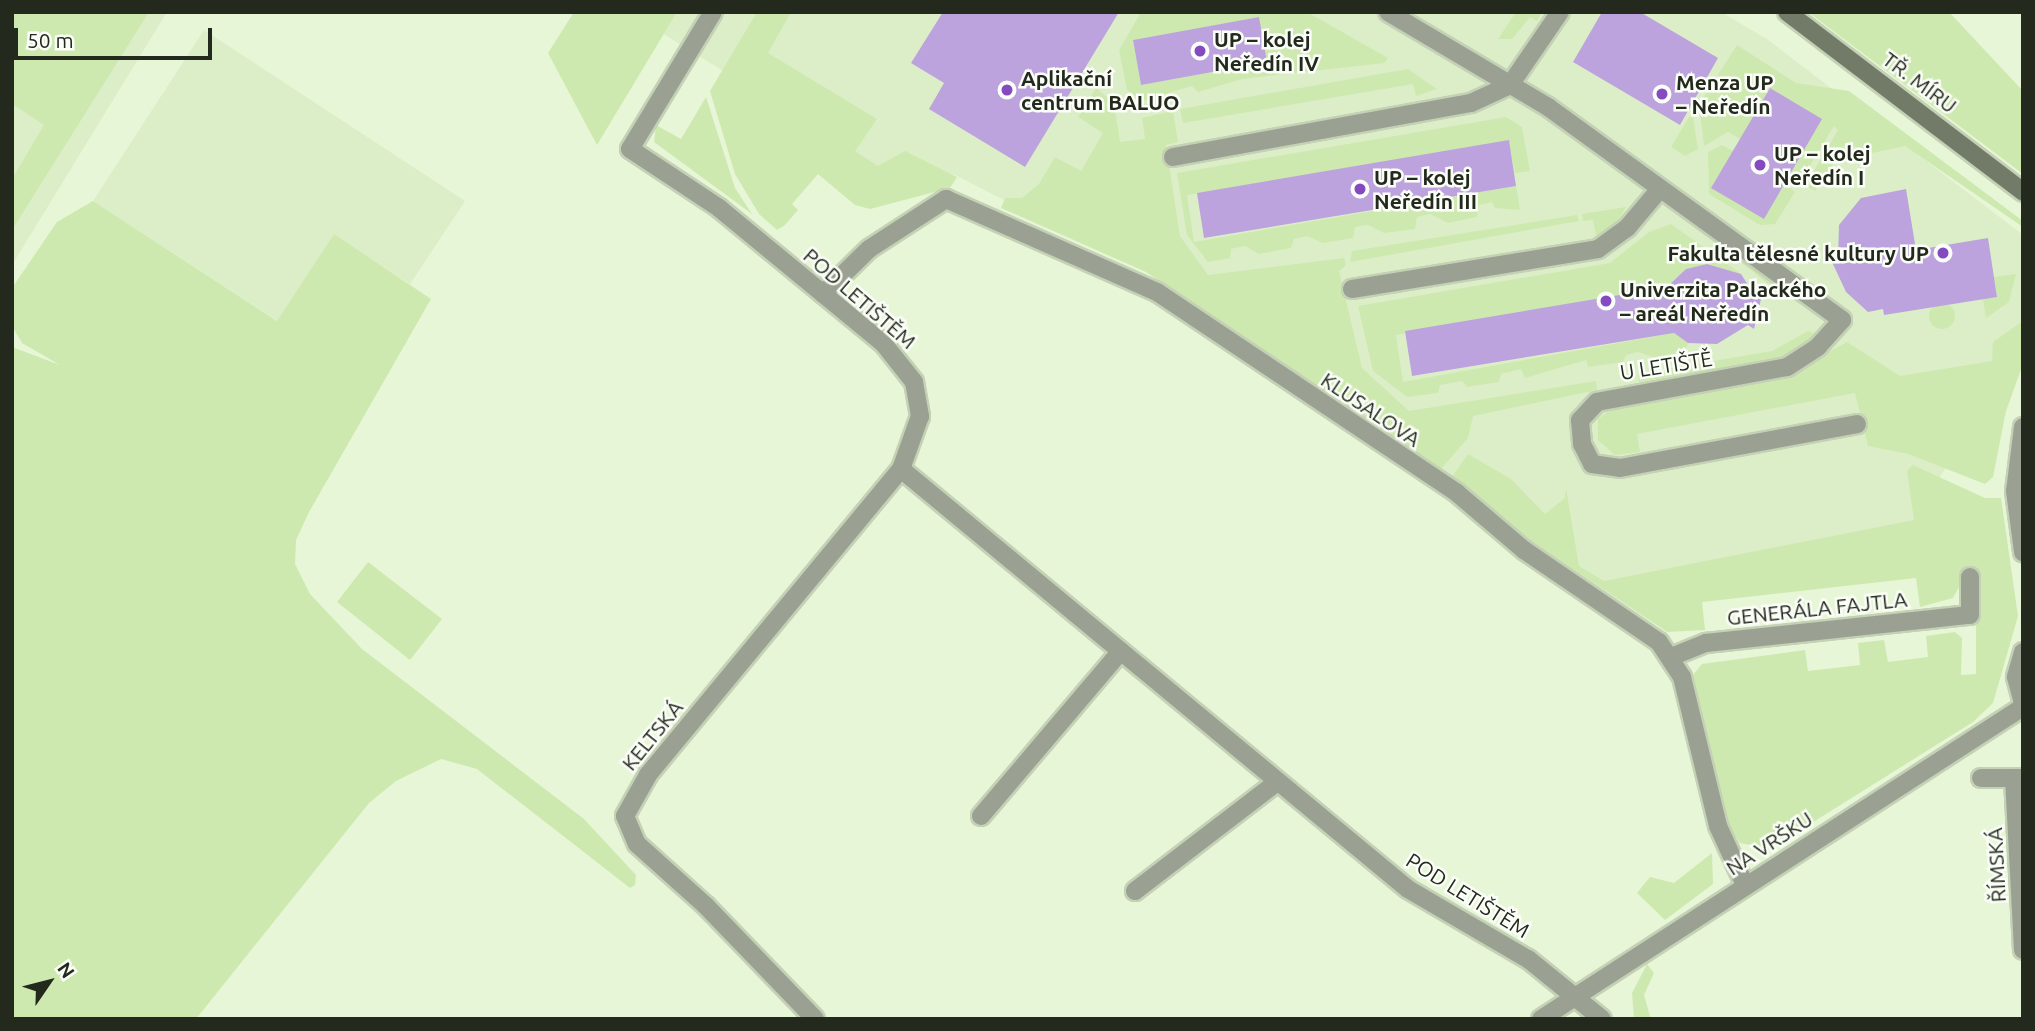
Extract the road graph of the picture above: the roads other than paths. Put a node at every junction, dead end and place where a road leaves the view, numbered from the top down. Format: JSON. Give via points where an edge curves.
{"nodes":[{"id":1,"x":713,"y":12,"type":"edge"},
{"id":2,"x":1388,"y":12,"type":"edge"},
{"id":3,"x":1560,"y":12,"type":"edge"},
{"id":4,"x":1787,"y":12,"type":"edge"},
{"id":5,"x":1510,"y":85,"type":"junction"},
{"id":6,"x":1173,"y":157,"type":"dead end"},
{"id":7,"x":1660,"y":189,"type":"junction"},
{"id":8,"x":2023,"y":192,"type":"edge"},
{"id":9,"x":1352,"y":289,"type":"dead end"},
{"id":10,"x":823,"y":294,"type":"junction"},
{"id":11,"x":1857,"y":424,"type":"dead end"},
{"id":12,"x":2023,"y":427,"type":"edge"},
{"id":13,"x":901,"y":469,"type":"junction"},
{"id":14,"x":2023,"y":552,"type":"edge"},
{"id":15,"x":1970,"y":577,"type":"dead end"},
{"id":16,"x":1121,"y":651,"type":"junction"},
{"id":17,"x":2023,"y":652,"type":"edge"},
{"id":18,"x":1671,"y":657,"type":"junction"},
{"id":19,"x":2023,"y":705,"type":"edge"},
{"id":20,"x":1981,"y":778,"type":"dead end"},
{"id":21,"x":2018,"y":778,"type":"edge"},
{"id":22,"x":1277,"y":782,"type":"junction"},
{"id":23,"x":981,"y":816,"type":"dead end"},
{"id":24,"x":1745,"y":885,"type":"junction"},
{"id":25,"x":1135,"y":891,"type":"dead end"},
{"id":26,"x":2023,"y":950,"type":"edge"},
{"id":27,"x":1577,"y":996,"type":"junction"},
{"id":28,"x":815,"y":1019,"type":"edge"},
{"id":29,"x":1541,"y":1019,"type":"edge"},
{"id":30,"x":1602,"y":1019,"type":"edge"}],
"edges":[{"from":1,"to":10,"type":"street","name":"POD LETIŠTĚM","via":[[631,149],[719,208]]},
{"from":2,"to":5,"type":"street","name":"U LETIŠTĚ"},
{"from":3,"to":5,"type":"street"},
{"from":4,"to":8,"type":"main road","name":"TŘ. MÍRU"},
{"from":5,"to":6,"type":"street","via":[[1453,107]]},
{"from":5,"to":7,"type":"street","name":"U LETIŠTĚ"},
{"from":7,"to":9,"type":"street","via":[[1627,228],[1598,249]]},
{"from":7,"to":11,"type":"street","name":"U LETIŠTĚ","via":[[1842,320],[1818,347],[1787,367],[1597,402],[1580,420],[1582,444],[1592,464],[1620,468]]},
{"from":10,"to":13,"type":"street","name":"POD LETIŠTĚM","via":[[891,351],[914,382],[920,416]]},
{"from":10,"to":18,"type":"street","name":"KLUSALOVA","via":[[869,250],[938,202],[954,200],[1157,292],[1457,493],[1524,550],[1650,635]]},
{"from":12,"to":14,"type":"street","via":[[2015,491]]},
{"from":13,"to":16,"type":"street","name":"POD LETIŠTĚM"},
{"from":13,"to":28,"type":"street","name":"KELTSKÁ","via":[[626,809],[626,824],[637,844],[706,905]]},
{"from":15,"to":18,"type":"street","name":"GENERÁLA FAJTLA","via":[[1970,615],[1706,643]]},
{"from":16,"to":22,"type":"street","name":"POD LETIŠTĚM"},
{"from":16,"to":23,"type":"street"},
{"from":17,"to":19,"type":"street","via":[[2016,677]]},
{"from":18,"to":24,"type":"street","name":"KLUSALOVA","via":[[1684,683],[1722,840]]},
{"from":19,"to":24,"type":"street","name":"NA VRŠKU"},
{"from":20,"to":21,"type":"street","name":"ŘÍMSKÁ"},
{"from":21,"to":26,"type":"street","name":"ŘÍMSKÁ"},
{"from":22,"to":25,"type":"street"},
{"from":22,"to":27,"type":"street","name":"POD LETIŠTĚM","via":[[1408,889],[1528,959]]},
{"from":24,"to":27,"type":"street","name":"NA VRŠKU"},
{"from":27,"to":29,"type":"street","name":"NA VRŠKU"},
{"from":27,"to":30,"type":"street","name":"POD LETIŠTĚM"}]}
